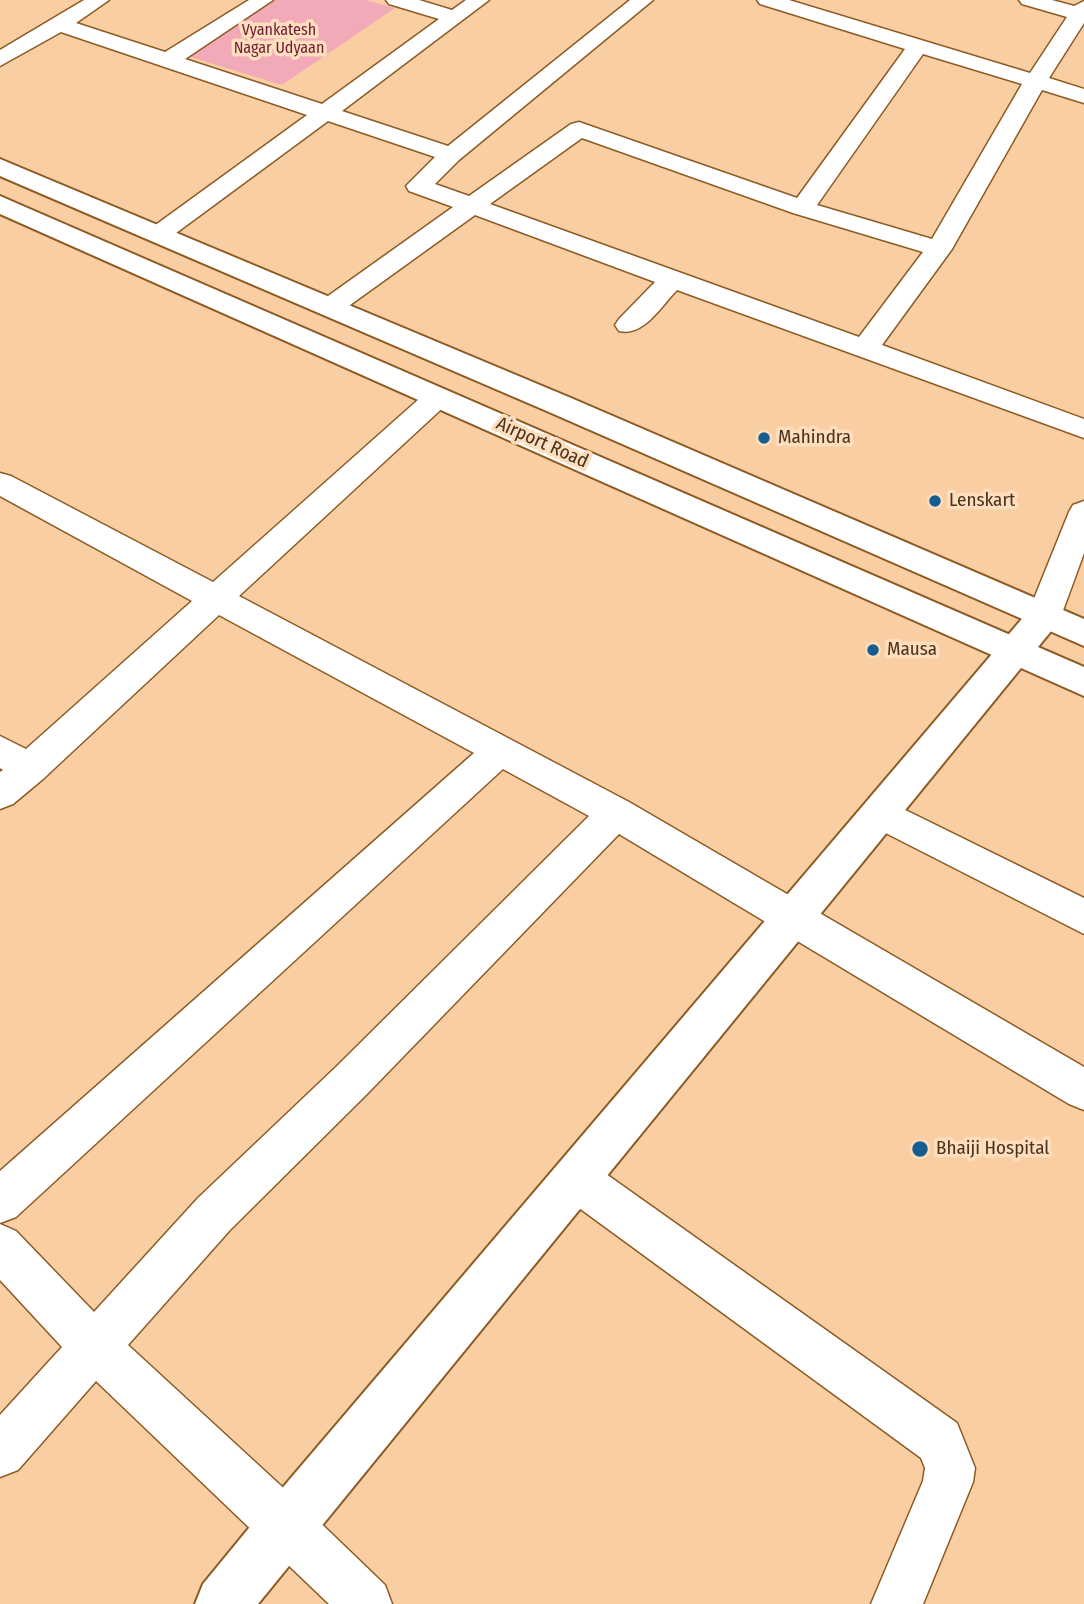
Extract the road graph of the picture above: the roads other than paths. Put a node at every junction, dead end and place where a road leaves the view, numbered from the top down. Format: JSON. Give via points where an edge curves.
{"nodes":[{"id":1,"x":99,"y":0,"type":"edge"},
{"id":2,"x":263,"y":0,"type":"edge"},
{"id":3,"x":396,"y":0,"type":"edge"},
{"id":4,"x":479,"y":0,"type":"edge"},
{"id":5,"x":643,"y":0,"type":"edge"},
{"id":6,"x":767,"y":0,"type":"edge"},
{"id":7,"x":1029,"y":0,"type":"edge"},
{"id":8,"x":1082,"y":10,"type":"edge"},
{"id":9,"x":455,"y":17,"type":"junction"},
{"id":10,"x":59,"y":24,"type":"junction"},
{"id":11,"x":917,"y":47,"type":"junction"},
{"id":12,"x":0,"y":59,"type":"edge"},
{"id":13,"x":168,"y":60,"type":"junction"},
{"id":14,"x":1035,"y":82,"type":"junction"},
{"id":15,"x":1084,"y":96,"type":"edge"},
{"id":16,"x":325,"y":112,"type":"junction"},
{"id":17,"x":451,"y":155,"type":"junction"},
{"id":18,"x":0,"y":167,"type":"edge"},
{"id":19,"x":0,"y":204,"type":"edge"},
{"id":20,"x":472,"y":206,"type":"junction"},
{"id":21,"x":802,"y":208,"type":"junction"},
{"id":22,"x":159,"y":234,"type":"junction"},
{"id":23,"x":939,"y":249,"type":"junction"},
{"id":24,"x":672,"y":279,"type":"junction"},
{"id":25,"x":330,"y":307,"type":"junction"},
{"id":26,"x":629,"y":324,"type":"dead end"},
{"id":27,"x":864,"y":350,"type":"junction"},
{"id":28,"x":438,"y":397,"type":"junction"},
{"id":29,"x":1084,"y":429,"type":"edge"},
{"id":30,"x":0,"y":483,"type":"edge"},
{"id":31,"x":1084,"y":512,"type":"edge"},
{"id":32,"x":213,"y":598,"type":"junction"},
{"id":33,"x":1044,"y":616,"type":"junction"},
{"id":34,"x":1084,"y":633,"type":"edge"},
{"id":35,"x":1015,"y":652,"type":"junction"},
{"id":36,"x":1084,"y":682,"type":"edge"},
{"id":37,"x":0,"y":750,"type":"edge"},
{"id":38,"x":500,"y":751,"type":"junction"},
{"id":39,"x":30,"y":769,"type":"junction"},
{"id":40,"x":0,"y":794,"type":"edge"},
{"id":41,"x":616,"y":813,"type":"junction"},
{"id":42,"x":881,"y":813,"type":"junction"},
{"id":43,"x":1084,"y":917,"type":"edge"},
{"id":44,"x":791,"y":918,"type":"junction"},
{"id":45,"x":1084,"y":1090,"type":"edge"},
{"id":46,"x":576,"y":1179,"type":"junction"},
{"id":47,"x":0,"y":1200,"type":"edge"},
{"id":48,"x":0,"y":1247,"type":"edge"},
{"id":49,"x":95,"y":1347,"type":"junction"},
{"id":50,"x":0,"y":1452,"type":"edge"},
{"id":51,"x":286,"y":1525,"type":"junction"},
{"id":52,"x":223,"y":1604,"type":"edge"},
{"id":53,"x":366,"y":1604,"type":"edge"},
{"id":54,"x":897,"y":1604,"type":"edge"}],
"edges":[{"from":1,"to":10,"type":"street"},
{"from":2,"to":13,"type":"street"},
{"from":3,"to":9,"type":"street"},
{"from":4,"to":9,"type":"street"},
{"from":5,"to":17,"type":"street"},
{"from":6,"to":11,"type":"street"},
{"from":7,"to":8,"type":"street"},
{"from":8,"to":14,"type":"street"},
{"from":9,"to":16,"type":"street"},
{"from":10,"to":12,"type":"street"},
{"from":10,"to":13,"type":"street"},
{"from":11,"to":14,"type":"street"},
{"from":11,"to":21,"type":"street"},
{"from":13,"to":16,"type":"street"},
{"from":14,"to":15,"type":"street"},
{"from":14,"to":23,"type":"street"},
{"from":16,"to":17,"type":"street"},
{"from":16,"to":22,"type":"street"},
{"from":17,"to":20,"type":"street","via":[[418,186]]},
{"from":18,"to":22,"type":"main road"},
{"from":19,"to":28,"type":"main road","name":"Airport Road"},
{"from":20,"to":21,"type":"street","via":[[579,129]]},
{"from":20,"to":24,"type":"street"},
{"from":20,"to":25,"type":"street"},
{"from":21,"to":23,"type":"street"},
{"from":22,"to":25,"type":"main road"},
{"from":23,"to":27,"type":"street"},
{"from":24,"to":26,"type":"street"},
{"from":24,"to":27,"type":"street"},
{"from":25,"to":33,"type":"main road"},
{"from":27,"to":29,"type":"street"},
{"from":28,"to":32,"type":"street"},
{"from":28,"to":35,"type":"main road","name":"Airport Road"},
{"from":30,"to":32,"type":"street"},
{"from":31,"to":33,"type":"street"},
{"from":32,"to":38,"type":"street"},
{"from":32,"to":39,"type":"street"},
{"from":33,"to":34,"type":"main road"},
{"from":33,"to":35,"type":"main road"},
{"from":35,"to":36,"type":"main road","name":"Airport Road"},
{"from":35,"to":42,"type":"main road"},
{"from":37,"to":39,"type":"street"},
{"from":38,"to":41,"type":"street"},
{"from":38,"to":47,"type":"street"},
{"from":39,"to":40,"type":"street"},
{"from":41,"to":44,"type":"street"},
{"from":41,"to":49,"type":"street","via":[[214,1214]]},
{"from":42,"to":43,"type":"street"},
{"from":42,"to":44,"type":"main road"},
{"from":44,"to":45,"type":"street"},
{"from":44,"to":46,"type":"main road"},
{"from":46,"to":51,"type":"main road"},
{"from":46,"to":54,"type":"street","via":[[939,1441],[950,1468],[947,1482]]},
{"from":48,"to":49,"type":"street"},
{"from":49,"to":50,"type":"street"},
{"from":49,"to":51,"type":"street"},
{"from":51,"to":52,"type":"main road"},
{"from":51,"to":53,"type":"street"}]}
